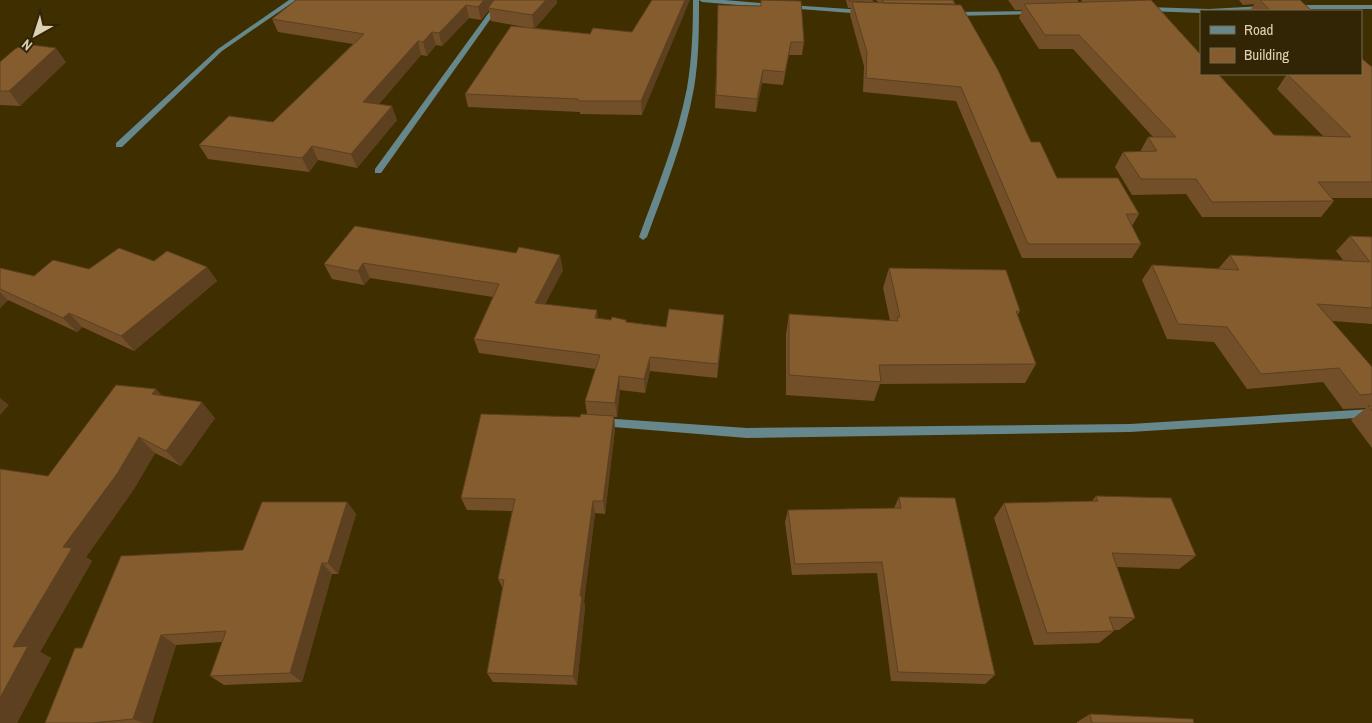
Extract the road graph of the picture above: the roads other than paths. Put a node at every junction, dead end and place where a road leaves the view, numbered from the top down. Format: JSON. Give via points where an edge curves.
{"nodes":[{"id":1,"x":293,"y":0,"type":"edge"},
{"id":2,"x":501,"y":0,"type":"edge"},
{"id":3,"x":696,"y":0,"type":"edge"},
{"id":4,"x":702,"y":0,"type":"edge"},
{"id":5,"x":1287,"y":7,"type":"edge"},
{"id":6,"x":1372,"y":7,"type":"edge"},
{"id":7,"x":1269,"y":8,"type":"edge"},
{"id":8,"x":1138,"y":10,"type":"edge"},
{"id":9,"x":1229,"y":10,"type":"edge"},
{"id":10,"x":1200,"y":11,"type":"edge"},
{"id":11,"x":1042,"y":12,"type":"edge"},
{"id":12,"x":871,"y":13,"type":"edge"},
{"id":13,"x":945,"y":14,"type":"edge"},
{"id":14,"x":119,"y":144,"type":"dead end"},
{"id":15,"x":378,"y":171,"type":"dead end"},
{"id":16,"x":643,"y":237,"type":"dead end"},
{"id":17,"x":1372,"y":413,"type":"edge"},
{"id":18,"x":589,"y":421,"type":"edge"}],
"edges":[{"from":1,"to":14,"type":"street","via":[[220,50]]},
{"from":2,"to":15,"type":"street"},
{"from":3,"to":16,"type":"street","via":[[696,44],[688,98],[672,160]]},
{"from":4,"to":12,"type":"street"},
{"from":5,"to":6,"type":"street"},
{"from":7,"to":9,"type":"street"},
{"from":8,"to":10,"type":"street"},
{"from":11,"to":13,"type":"street"},
{"from":17,"to":18,"type":"street","via":[[1130,428],[747,433]]}]}
